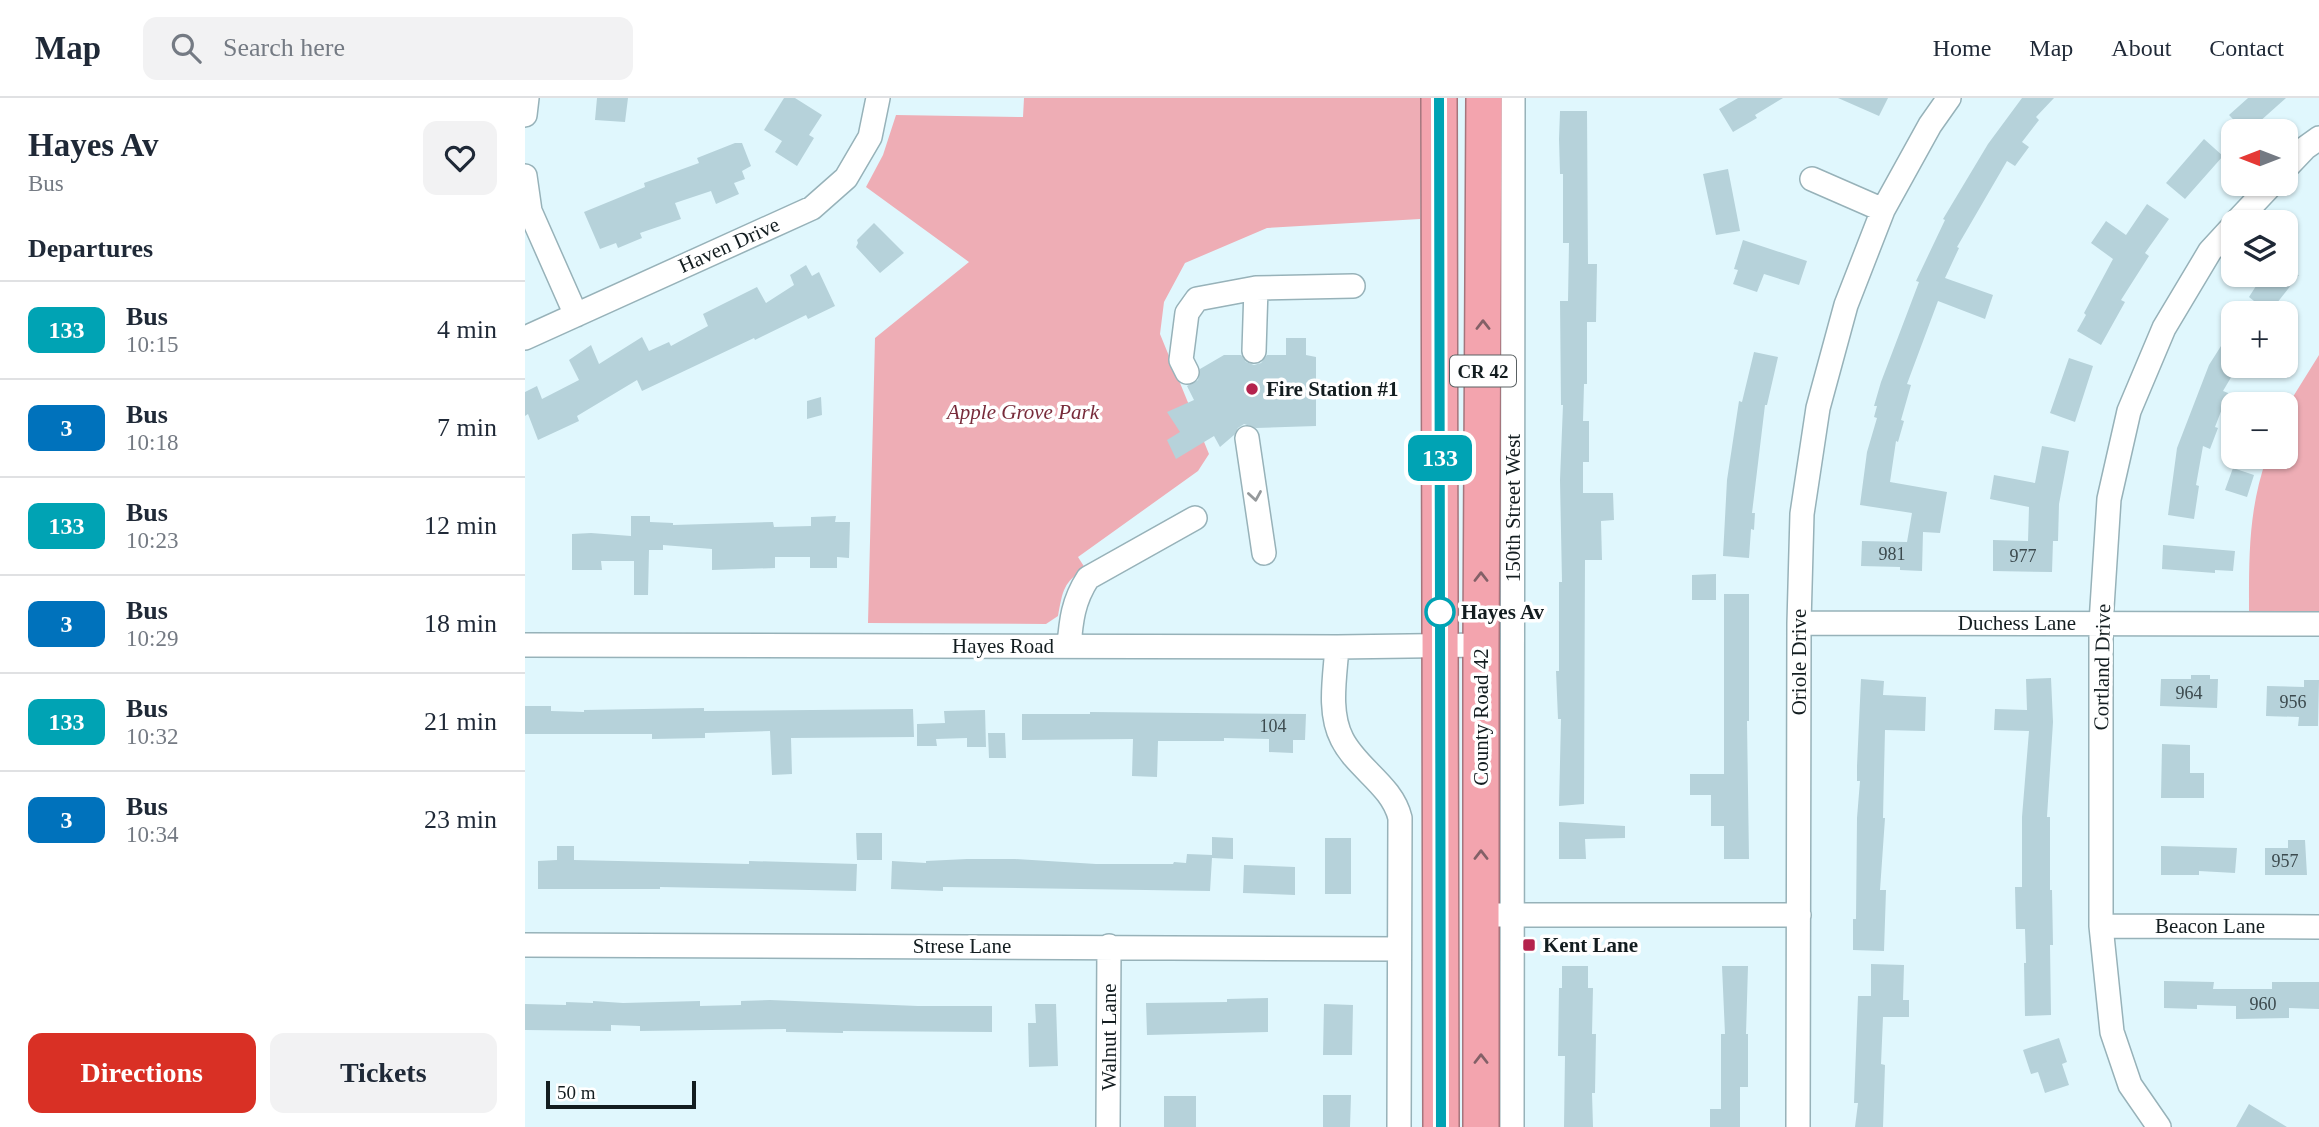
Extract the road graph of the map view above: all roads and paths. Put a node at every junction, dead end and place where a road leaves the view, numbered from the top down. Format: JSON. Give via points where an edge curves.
{"nodes":[{"id":1,"x":527,"y":98,"type":"edge"},
{"id":2,"x":878,"y":98,"type":"edge"},
{"id":3,"x":1439,"y":98,"type":"edge"},
{"id":4,"x":1485,"y":98,"type":"edge"},
{"id":5,"x":1513,"y":98,"type":"edge"},
{"id":6,"x":1949,"y":98,"type":"edge"},
{"id":7,"x":525,"y":115,"type":"edge"},
{"id":8,"x":2319,"y":138,"type":"edge"},
{"id":9,"x":2298,"y":155,"type":"edge"},
{"id":10,"x":525,"y":176,"type":"edge"},
{"id":11,"x":1812,"y":179,"type":"dead end"},
{"id":12,"x":2261,"y":196,"type":"edge"},
{"id":13,"x":1884,"y":210,"type":"junction"},
{"id":14,"x":2248,"y":210,"type":"edge"},
{"id":15,"x":2221,"y":239,"type":"edge"},
{"id":16,"x":1353,"y":286,"type":"dead end"},
{"id":17,"x":1257,"y":288,"type":"junction"},
{"id":18,"x":576,"y":315,"type":"junction"},
{"id":19,"x":525,"y":338,"type":"edge"},
{"id":20,"x":1254,"y":351,"type":"dead end"},
{"id":21,"x":1187,"y":372,"type":"dead end"},
{"id":22,"x":1247,"y":438,"type":"dead end"},
{"id":23,"x":1195,"y":518,"type":"dead end"},
{"id":24,"x":1264,"y":553,"type":"dead end"},
{"id":25,"x":1799,"y":623,"type":"junction"},
{"id":26,"x":2101,"y":624,"type":"junction"},
{"id":27,"x":2319,"y":624,"type":"edge"},
{"id":28,"x":525,"y":645,"type":"edge"},
{"id":29,"x":1440,"y":645,"type":"junction"},
{"id":30,"x":1481,"y":645,"type":"junction"},
{"id":31,"x":1069,"y":646,"type":"junction"},
{"id":32,"x":1337,"y":647,"type":"junction"},
{"id":33,"x":1497,"y":915,"type":"junction"},
{"id":34,"x":1799,"y":915,"type":"junction"},
{"id":35,"x":2101,"y":926,"type":"junction"},
{"id":36,"x":2319,"y":927,"type":"edge"},
{"id":37,"x":525,"y":945,"type":"edge"},
{"id":38,"x":1109,"y":946,"type":"junction"},
{"id":39,"x":1399,"y":949,"type":"junction"},
{"id":40,"x":1108,"y":1127,"type":"edge"},
{"id":41,"x":1399,"y":1127,"type":"edge"},
{"id":42,"x":1441,"y":1127,"type":"edge"},
{"id":43,"x":1481,"y":1127,"type":"edge"},
{"id":44,"x":1512,"y":1127,"type":"edge"},
{"id":45,"x":1798,"y":1127,"type":"edge"},
{"id":46,"x":2159,"y":1127,"type":"edge"}],
"edges":[{"from":1,"to":7,"type":"street"},
{"from":2,"to":18,"type":"street","name":"Haven Drive","via":[[870,137],[846,178],[812,208]]},
{"from":3,"to":29,"type":"highway","name":"County Road 42","number":"CR 42"},
{"from":30,"to":4,"type":"highway","name":"County Road 42","number":"CR 42","one_way":true},
{"from":5,"to":33,"type":"street","name":"150th Street West"},
{"from":6,"to":13,"type":"street","name":"Oriole Drive"},
{"from":8,"to":9,"type":"street"},
{"from":10,"to":18,"type":"street","via":[[530,211]]},
{"from":11,"to":13,"type":"street"},
{"from":12,"to":14,"type":"street","name":"Cortland Drive"},
{"from":13,"to":25,"type":"street","name":"Oriole Drive","via":[[1846,304],[1818,408],[1802,514]]},
{"from":15,"to":26,"type":"street","name":"Cortland Drive","via":[[2164,328],[2129,411],[2109,499]]},
{"from":16,"to":17,"type":"street"},
{"from":17,"to":20,"type":"street"},
{"from":17,"to":21,"type":"street","via":[[1197,299],[1187,313],[1181,360]]},
{"from":18,"to":19,"type":"street","name":"Haven Drive"},
{"from":22,"to":24,"type":"street","one_way":true},
{"from":23,"to":31,"type":"street","via":[[1088,578],[1072,611]]},
{"from":25,"to":26,"type":"street","name":"Duchess Lane"},
{"from":25,"to":34,"type":"street","name":"Oriole Drive"},
{"from":26,"to":27,"type":"street","name":"Duchess Lane"},
{"from":26,"to":35,"type":"street","name":"Cortland Drive"},
{"from":28,"to":31,"type":"street","name":"Hayes Road"},
{"from":29,"to":30,"type":"street","name":"Hayes Road"},
{"from":29,"to":32,"type":"street","name":"Hayes Road"},
{"from":29,"to":42,"type":"highway","name":"County Road 42","number":"CR 42"},
{"from":33,"to":30,"type":"highway","name":"County Road 42","number":"CR 42","one_way":true},
{"from":31,"to":32,"type":"street","name":"Hayes Road"},
{"from":32,"to":39,"type":"street","via":[[1335,721],[1343,742],[1397,803]]},
{"from":33,"to":34,"type":"street"},
{"from":43,"to":33,"type":"highway","name":"County Road 42","number":"CR 42","one_way":true},
{"from":33,"to":44,"type":"street","name":"150th Street West"},
{"from":34,"to":45,"type":"street","name":"Oriole Drive"},
{"from":35,"to":36,"type":"street","name":"Beacon Lane"},
{"from":35,"to":46,"type":"street","name":"Cortland Drive","via":[[2112,1032],[2130,1085]]},
{"from":37,"to":38,"type":"street","name":"Strese Lane"},
{"from":38,"to":39,"type":"street","name":"Strese Lane"},
{"from":38,"to":40,"type":"street","name":"Walnut Lane"},
{"from":39,"to":41,"type":"street"}]}
